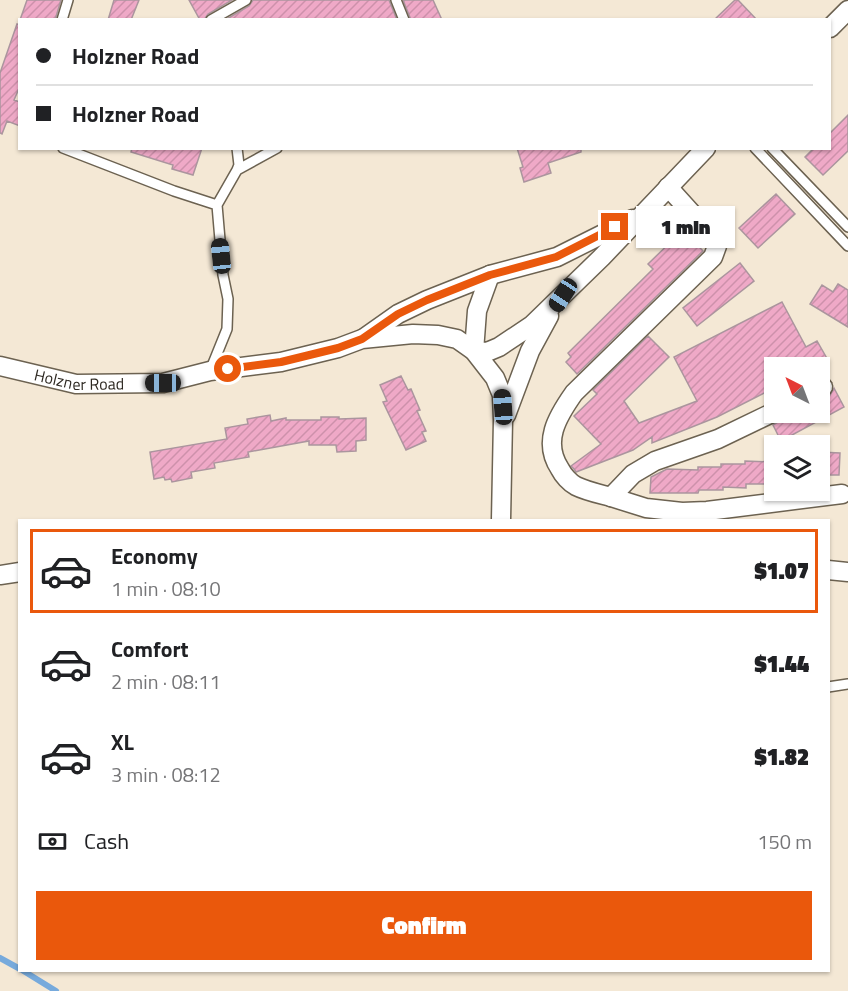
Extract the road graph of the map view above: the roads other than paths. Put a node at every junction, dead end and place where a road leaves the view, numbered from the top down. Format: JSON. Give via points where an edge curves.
{"nodes":[{"id":1,"x":68,"y":0,"type":"edge"},
{"id":2,"x":246,"y":0,"type":"edge"},
{"id":3,"x":396,"y":0,"type":"edge"},
{"id":4,"x":848,"y":9,"type":"edge"},
{"id":5,"x":63,"y":18,"type":"edge"},
{"id":6,"x":214,"y":18,"type":"edge"},
{"id":7,"x":403,"y":18,"type":"edge"},
{"id":8,"x":831,"y":27,"type":"edge"},
{"id":9,"x":68,"y":150,"type":"edge"},
{"id":10,"x":237,"y":150,"type":"edge"},
{"id":11,"x":272,"y":150,"type":"edge"},
{"id":12,"x":704,"y":150,"type":"edge"},
{"id":13,"x":757,"y":150,"type":"edge"},
{"id":14,"x":774,"y":150,"type":"edge"},
{"id":15,"x":237,"y":170,"type":"junction"},
{"id":16,"x":669,"y":187,"type":"junction"},
{"id":17,"x":217,"y":205,"type":"junction"},
{"id":18,"x":642,"y":215,"type":"junction"},
{"id":19,"x":848,"y":227,"type":"edge"},
{"id":20,"x":848,"y":246,"type":"edge"},
{"id":21,"x":490,"y":275,"type":"junction"},
{"id":22,"x":563,"y":295,"type":"junction"},
{"id":23,"x":362,"y":339,"type":"junction"},
{"id":24,"x":474,"y":351,"type":"junction"},
{"id":25,"x":0,"y":366,"type":"edge"},
{"id":26,"x":210,"y":371,"type":"junction"},
{"id":27,"x":764,"y":417,"type":"edge"},
{"id":28,"x":503,"y":420,"type":"junction"},
{"id":29,"x":842,"y":494,"type":"dead end"},
{"id":30,"x":611,"y":497,"type":"junction"},
{"id":31,"x":501,"y":519,"type":"edge"},
{"id":32,"x":830,"y":570,"type":"edge"},
{"id":33,"x":18,"y":572,"type":"edge"},
{"id":34,"x":848,"y":572,"type":"edge"},
{"id":35,"x":0,"y":575,"type":"edge"},
{"id":36,"x":848,"y":684,"type":"edge"},
{"id":37,"x":830,"y":687,"type":"edge"}],
"edges":[{"from":1,"to":5,"type":"lane"},
{"from":2,"to":6,"type":"lane"},
{"from":3,"to":7,"type":"lane"},
{"from":4,"to":8,"type":"street"},
{"from":9,"to":17,"type":"lane"},
{"from":10,"to":15,"type":"lane"},
{"from":11,"to":15,"type":"lane"},
{"from":12,"to":16,"type":"street"},
{"from":13,"to":20,"type":"lane"},
{"from":14,"to":19,"type":"lane"},
{"from":15,"to":17,"type":"lane"},
{"from":16,"to":18,"type":"street"},
{"from":16,"to":30,"type":"street","via":[[715,239],[716,251],[574,393],[560,414],[552,437],[552,456],[574,485]]},
{"from":17,"to":26,"type":"lane","via":[[228,299],[227,329]]},
{"from":18,"to":21,"type":"street","via":[[556,257]]},
{"from":18,"to":22,"type":"street"},
{"from":21,"to":23,"type":"street","via":[[398,314]]},
{"from":21,"to":24,"type":"street","via":[[477,311]]},
{"from":22,"to":24,"type":"street","via":[[505,344],[487,352]]},
{"from":22,"to":28,"type":"street","via":[[540,330]]},
{"from":23,"to":24,"type":"street","name":"Holzner Road","via":[[438,334],[457,339]]},
{"from":23,"to":26,"type":"street","name":"Holzner Road","via":[[281,362]]},
{"from":24,"to":28,"type":"street","name":"Holzner Road","via":[[495,378],[502,395]]},
{"from":25,"to":26,"type":"street","name":"Holzner Road","via":[[75,384],[163,383]]},
{"from":27,"to":30,"type":"street","via":[[718,439],[655,461],[633,474]]},
{"from":28,"to":31,"type":"street","name":"Holzner Road"},
{"from":29,"to":30,"type":"street","via":[[682,512],[646,508]]},
{"from":32,"to":34,"type":"street"},
{"from":33,"to":35,"type":"street"},
{"from":36,"to":37,"type":"lane"}]}
